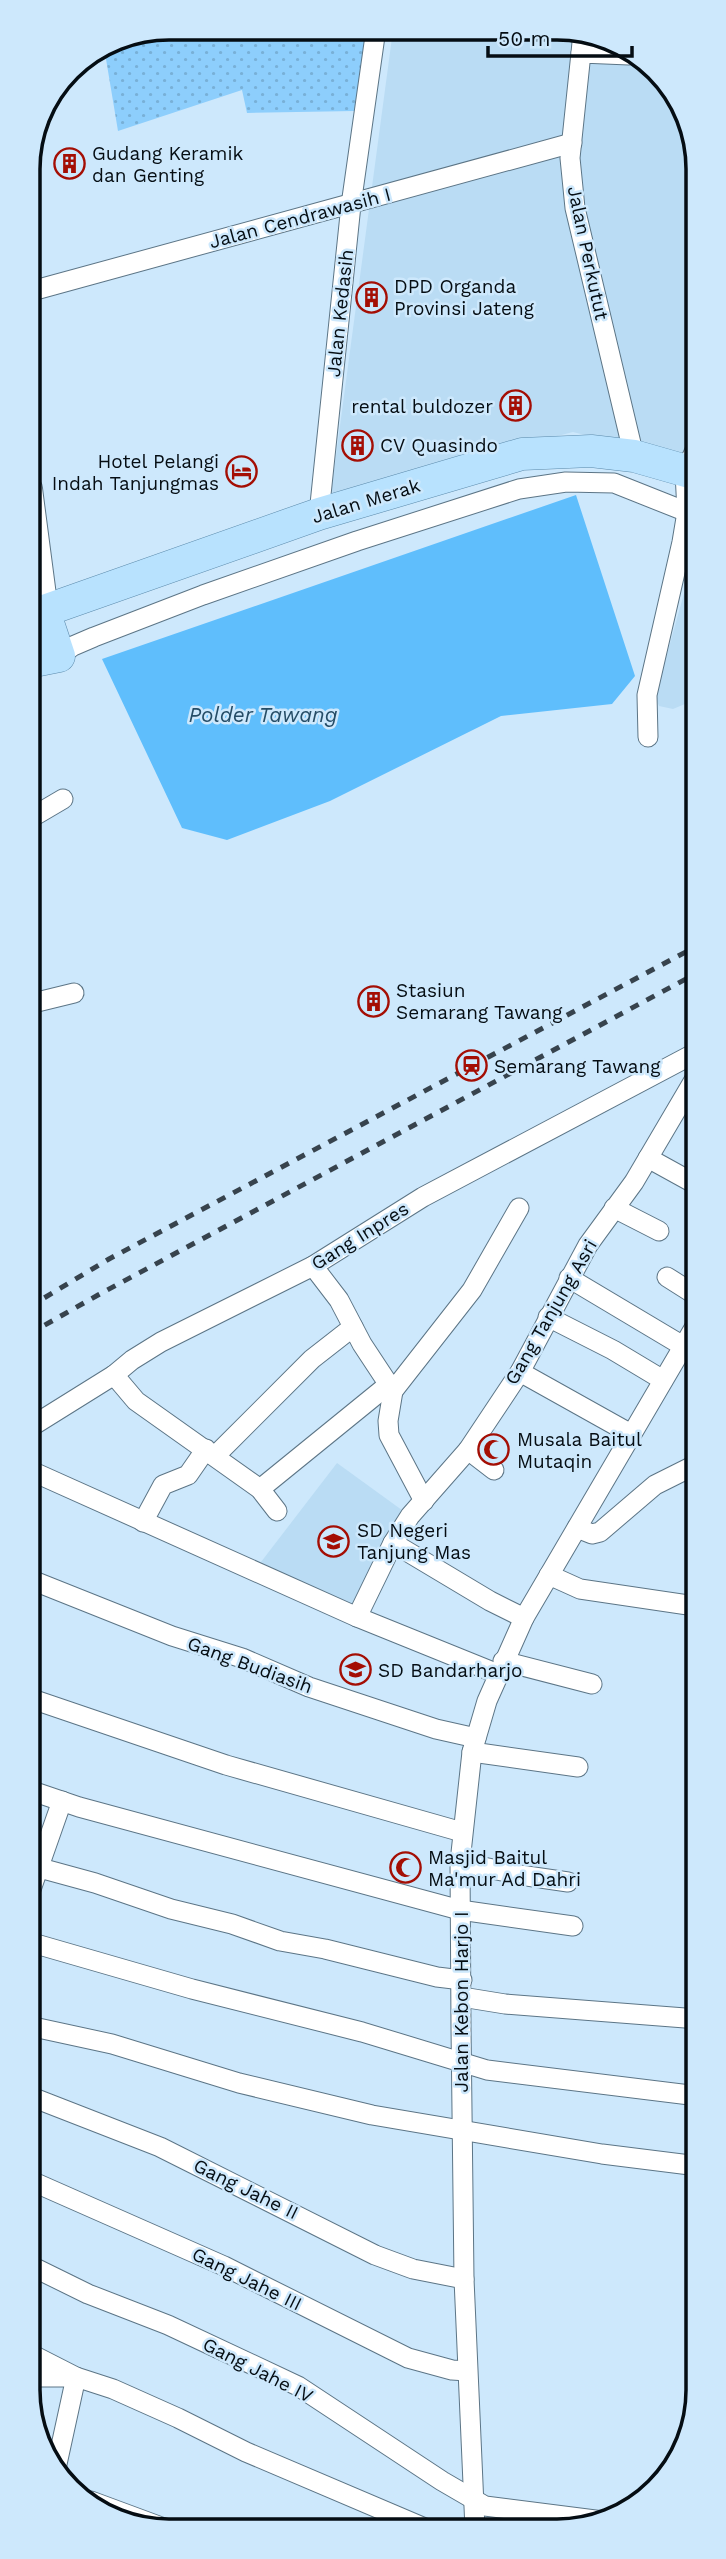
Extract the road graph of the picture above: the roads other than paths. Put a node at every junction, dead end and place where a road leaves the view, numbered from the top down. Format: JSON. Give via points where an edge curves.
{"nodes":[{"id":1,"x":374,"y":40,"type":"edge"},
{"id":2,"x":582,"y":43,"type":"edge"},
{"id":3,"x":581,"y":53,"type":"junction"},
{"id":4,"x":614,"y":54,"type":"edge"},
{"id":5,"x":572,"y":143,"type":"junction"},
{"id":6,"x":351,"y":205,"type":"junction"},
{"id":7,"x":41,"y":289,"type":"edge"},
{"id":8,"x":634,"y":456,"type":"junction"},
{"id":9,"x":686,"y":463,"type":"edge"},
{"id":10,"x":686,"y":512,"type":"edge"},
{"id":11,"x":319,"y":514,"type":"junction"},
{"id":12,"x":686,"y":519,"type":"edge"},
{"id":13,"x":41,"y":613,"type":"edge"},
{"id":14,"x":43,"y":634,"type":"edge"},
{"id":15,"x":648,"y":737,"type":"dead end"},
{"id":16,"x":64,"y":799,"type":"dead end"},
{"id":17,"x":41,"y":812,"type":"edge"},
{"id":18,"x":74,"y":993,"type":"dead end"},
{"id":19,"x":41,"y":1001,"type":"edge"},
{"id":20,"x":686,"y":1059,"type":"edge"},
{"id":21,"x":686,"y":1094,"type":"edge"},
{"id":22,"x":648,"y":1158,"type":"junction"},
{"id":23,"x":686,"y":1179,"type":"edge"},
{"id":24,"x":519,"y":1208,"type":"dead end"},
{"id":25,"x":614,"y":1208,"type":"junction"},
{"id":26,"x":659,"y":1231,"type":"dead end"},
{"id":27,"x":313,"y":1266,"type":"junction"},
{"id":28,"x":667,"y":1277,"type":"dead end"},
{"id":29,"x":569,"y":1278,"type":"junction"},
{"id":30,"x":685,"y":1289,"type":"edge"},
{"id":31,"x":548,"y":1317,"type":"junction"},
{"id":32,"x":353,"y":1327,"type":"junction"},
{"id":33,"x":685,"y":1343,"type":"edge"},
{"id":34,"x":683,"y":1346,"type":"junction"},
{"id":35,"x":520,"y":1372,"type":"junction"},
{"id":36,"x":114,"y":1375,"type":"junction"},
{"id":37,"x":663,"y":1380,"type":"junction"},
{"id":38,"x":390,"y":1388,"type":"junction"},
{"id":39,"x":40,"y":1421,"type":"edge"},
{"id":40,"x":631,"y":1434,"type":"junction"},
{"id":41,"x":468,"y":1450,"type":"junction"},
{"id":42,"x":210,"y":1452,"type":"junction"},
{"id":43,"x":494,"y":1470,"type":"dead end"},
{"id":44,"x":685,"y":1470,"type":"edge"},
{"id":45,"x":40,"y":1476,"type":"edge"},
{"id":46,"x":260,"y":1489,"type":"junction"},
{"id":47,"x":424,"y":1500,"type":"junction"},
{"id":48,"x":277,"y":1511,"type":"dead end"},
{"id":49,"x":143,"y":1522,"type":"junction"},
{"id":50,"x":577,"y":1528,"type":"junction"},
{"id":51,"x":393,"y":1543,"type":"junction"},
{"id":52,"x":549,"y":1575,"type":"junction"},
{"id":53,"x":40,"y":1584,"type":"edge"},
{"id":54,"x":685,"y":1605,"type":"edge"},
{"id":55,"x":357,"y":1617,"type":"junction"},
{"id":56,"x":524,"y":1618,"type":"junction"},
{"id":57,"x":501,"y":1667,"type":"junction"},
{"id":58,"x":592,"y":1684,"type":"dead end"},
{"id":59,"x":40,"y":1702,"type":"edge"},
{"id":60,"x":474,"y":1745,"type":"junction"},
{"id":61,"x":579,"y":1768,"type":"dead end"},
{"id":62,"x":40,"y":1794,"type":"edge"},
{"id":63,"x":62,"y":1801,"type":"junction"},
{"id":64,"x":462,"y":1832,"type":"junction"},
{"id":65,"x":40,"y":1851,"type":"edge"},
{"id":66,"x":460,"y":1862,"type":"junction"},
{"id":67,"x":40,"y":1869,"type":"edge"},
{"id":68,"x":568,"y":1882,"type":"dead end"},
{"id":69,"x":460,"y":1910,"type":"junction"},
{"id":70,"x":573,"y":1926,"type":"dead end"},
{"id":71,"x":40,"y":1945,"type":"edge"},
{"id":72,"x":462,"y":1989,"type":"junction"},
{"id":73,"x":685,"y":2018,"type":"edge"},
{"id":74,"x":40,"y":2028,"type":"edge"},
{"id":75,"x":461,"y":2063,"type":"junction"},
{"id":76,"x":685,"y":2095,"type":"edge"},
{"id":77,"x":40,"y":2100,"type":"edge"},
{"id":78,"x":462,"y":2132,"type":"junction"},
{"id":79,"x":685,"y":2164,"type":"edge"},
{"id":80,"x":40,"y":2185,"type":"edge"},
{"id":81,"x":40,"y":2271,"type":"edge"},
{"id":82,"x":464,"y":2279,"type":"junction"},
{"id":83,"x":40,"y":2359,"type":"edge"},
{"id":84,"x":467,"y":2371,"type":"junction"},
{"id":85,"x":40,"y":2377,"type":"edge"},
{"id":86,"x":76,"y":2377,"type":"junction"},
{"id":87,"x":59,"y":2455,"type":"edge"},
{"id":88,"x":475,"y":2499,"type":"junction"},
{"id":89,"x":576,"y":2517,"type":"edge"},
{"id":90,"x":404,"y":2519,"type":"edge"},
{"id":91,"x":475,"y":2519,"type":"edge"}],
"edges":[{"from":1,"to":6,"type":"street","name":"Jalan Kedasih"},
{"from":2,"to":3,"type":"street","name":"Jalan Perkutut"},
{"from":3,"to":4,"type":"street"},
{"from":3,"to":5,"type":"street","name":"Jalan Perkutut"},
{"from":5,"to":6,"type":"street","name":"Jalan Cendrawasih I"},
{"from":5,"to":8,"type":"street","name":"Jalan Perkutut","via":[[575,208]]},
{"from":6,"to":7,"type":"street","name":"Jalan Cendrawasih I"},
{"from":6,"to":11,"type":"street","name":"Jalan Kedasih"},
{"from":8,"to":9,"type":"main road","name":"Jalan Merak"},
{"from":8,"to":11,"type":"main road","name":"Jalan Merak","via":[[522,454]]},
{"from":10,"to":14,"type":"street","via":[[614,483],[566,482],[519,489],[357,541],[73,646]]},
{"from":11,"to":14,"type":"main road","name":"Jalan Merak"},
{"from":12,"to":15,"type":"street","via":[[647,695]]},
{"from":13,"to":14,"type":"main road"},
{"from":16,"to":17,"type":"street"},
{"from":18,"to":19,"type":"street"},
{"from":20,"to":27,"type":"street","name":"Gang Inpres","via":[[423,1197]]},
{"from":21,"to":22,"type":"street","name":"Gang Tanjung Asri"},
{"from":22,"to":23,"type":"street"},
{"from":22,"to":25,"type":"street","name":"Gang Tanjung Asri"},
{"from":24,"to":38,"type":"street","via":[[472,1290]]},
{"from":25,"to":26,"type":"street"},
{"from":25,"to":29,"type":"street","name":"Gang Tanjung Asri"},
{"from":27,"to":32,"type":"street"},
{"from":27,"to":36,"type":"street","name":"Gang Inpres","via":[[161,1342]]},
{"from":28,"to":30,"type":"street"},
{"from":29,"to":31,"type":"street","name":"Gang Tanjung Asri"},
{"from":29,"to":34,"type":"street"},
{"from":31,"to":35,"type":"street","name":"Gang Tanjung Asri"},
{"from":31,"to":37,"type":"street"},
{"from":32,"to":38,"type":"street"},
{"from":32,"to":42,"type":"street"},
{"from":33,"to":34,"type":"street","name":"Jalan Kebon Harjo I"},
{"from":34,"to":37,"type":"street","name":"Jalan Kebon Harjo I"},
{"from":35,"to":40,"type":"street"},
{"from":35,"to":41,"type":"street","name":"Gang Tanjung Asri"},
{"from":36,"to":39,"type":"street","name":"Gang Inpres"},
{"from":36,"to":42,"type":"street","via":[[136,1401]]},
{"from":37,"to":40,"type":"street","name":"Jalan Kebon Harjo I"},
{"from":38,"to":46,"type":"street"},
{"from":38,"to":47,"type":"street","via":[[389,1435]]},
{"from":40,"to":50,"type":"street","name":"Jalan Kebon Harjo I"},
{"from":41,"to":43,"type":"street"},
{"from":41,"to":47,"type":"street","name":"Gang Tanjung Asri"},
{"from":42,"to":46,"type":"street"},
{"from":42,"to":49,"type":"street","via":[[188,1475],[163,1485]]},
{"from":44,"to":50,"type":"street","via":[[655,1485],[600,1532]]},
{"from":45,"to":49,"type":"street"},
{"from":46,"to":48,"type":"street"},
{"from":47,"to":51,"type":"street","name":"Gang Tanjung Asri"},
{"from":49,"to":55,"type":"street"},
{"from":50,"to":52,"type":"street","name":"Jalan Kebon Harjo I"},
{"from":51,"to":55,"type":"street","name":"Gang Tanjung Asri"},
{"from":51,"to":56,"type":"street"},
{"from":52,"to":54,"type":"street","via":[[580,1589]]},
{"from":52,"to":56,"type":"street","name":"Jalan Kebon Harjo I"},
{"from":53,"to":60,"type":"street","name":"Gang Budiasih"},
{"from":55,"to":57,"type":"street"},
{"from":56,"to":57,"type":"street","name":"Jalan Kebon Harjo I"},
{"from":57,"to":58,"type":"street"},
{"from":57,"to":60,"type":"street","name":"Jalan Kebon Harjo I"},
{"from":59,"to":64,"type":"street","via":[[226,1765]]},
{"from":60,"to":61,"type":"street","name":"Gang Budiasih"},
{"from":60,"to":64,"type":"street","name":"Jalan Kebon Harjo I"},
{"from":62,"to":63,"type":"street"},
{"from":63,"to":65,"type":"street"},
{"from":63,"to":69,"type":"street"},
{"from":64,"to":66,"type":"street","name":"Jalan Kebon Harjo I"},
{"from":66,"to":68,"type":"street"},
{"from":66,"to":69,"type":"street","name":"Jalan Kebon Harjo I"},
{"from":67,"to":72,"type":"street","via":[[280,1941],[437,1977]]},
{"from":69,"to":70,"type":"street"},
{"from":69,"to":72,"type":"street","name":"Jalan Kebon Harjo I"},
{"from":71,"to":75,"type":"street"},
{"from":72,"to":73,"type":"street","via":[[505,2004]]},
{"from":72,"to":75,"type":"street","name":"Jalan Kebon Harjo I"},
{"from":74,"to":78,"type":"street","via":[[112,2044],[239,2083]]},
{"from":75,"to":76,"type":"street","via":[[521,2076]]},
{"from":75,"to":78,"type":"street","name":"Jalan Kebon Harjo I"},
{"from":77,"to":82,"type":"street","name":"Gang Jahe II","via":[[160,2147],[375,2255],[413,2269]]},
{"from":78,"to":79,"type":"street"},
{"from":78,"to":82,"type":"street","name":"Jalan Kebon Harjo I"},
{"from":80,"to":84,"type":"street","name":"Gang Jahe III","via":[[224,2266],[408,2358]]},
{"from":81,"to":88,"type":"street","name":"Gang Jahe IV","via":[[298,2386]]},
{"from":82,"to":84,"type":"street","name":"Jalan Kebon Harjo I"},
{"from":83,"to":86,"type":"street"},
{"from":84,"to":88,"type":"street","name":"Jalan Kebon Harjo I"},
{"from":85,"to":86,"type":"street"},
{"from":86,"to":87,"type":"street"},
{"from":86,"to":90,"type":"street","via":[[113,2389]]},
{"from":88,"to":89,"type":"street","name":"Gang Jahe IV","via":[[485,2505]]},
{"from":88,"to":91,"type":"street","name":"Jalan Kebon Harjo I"}]}
